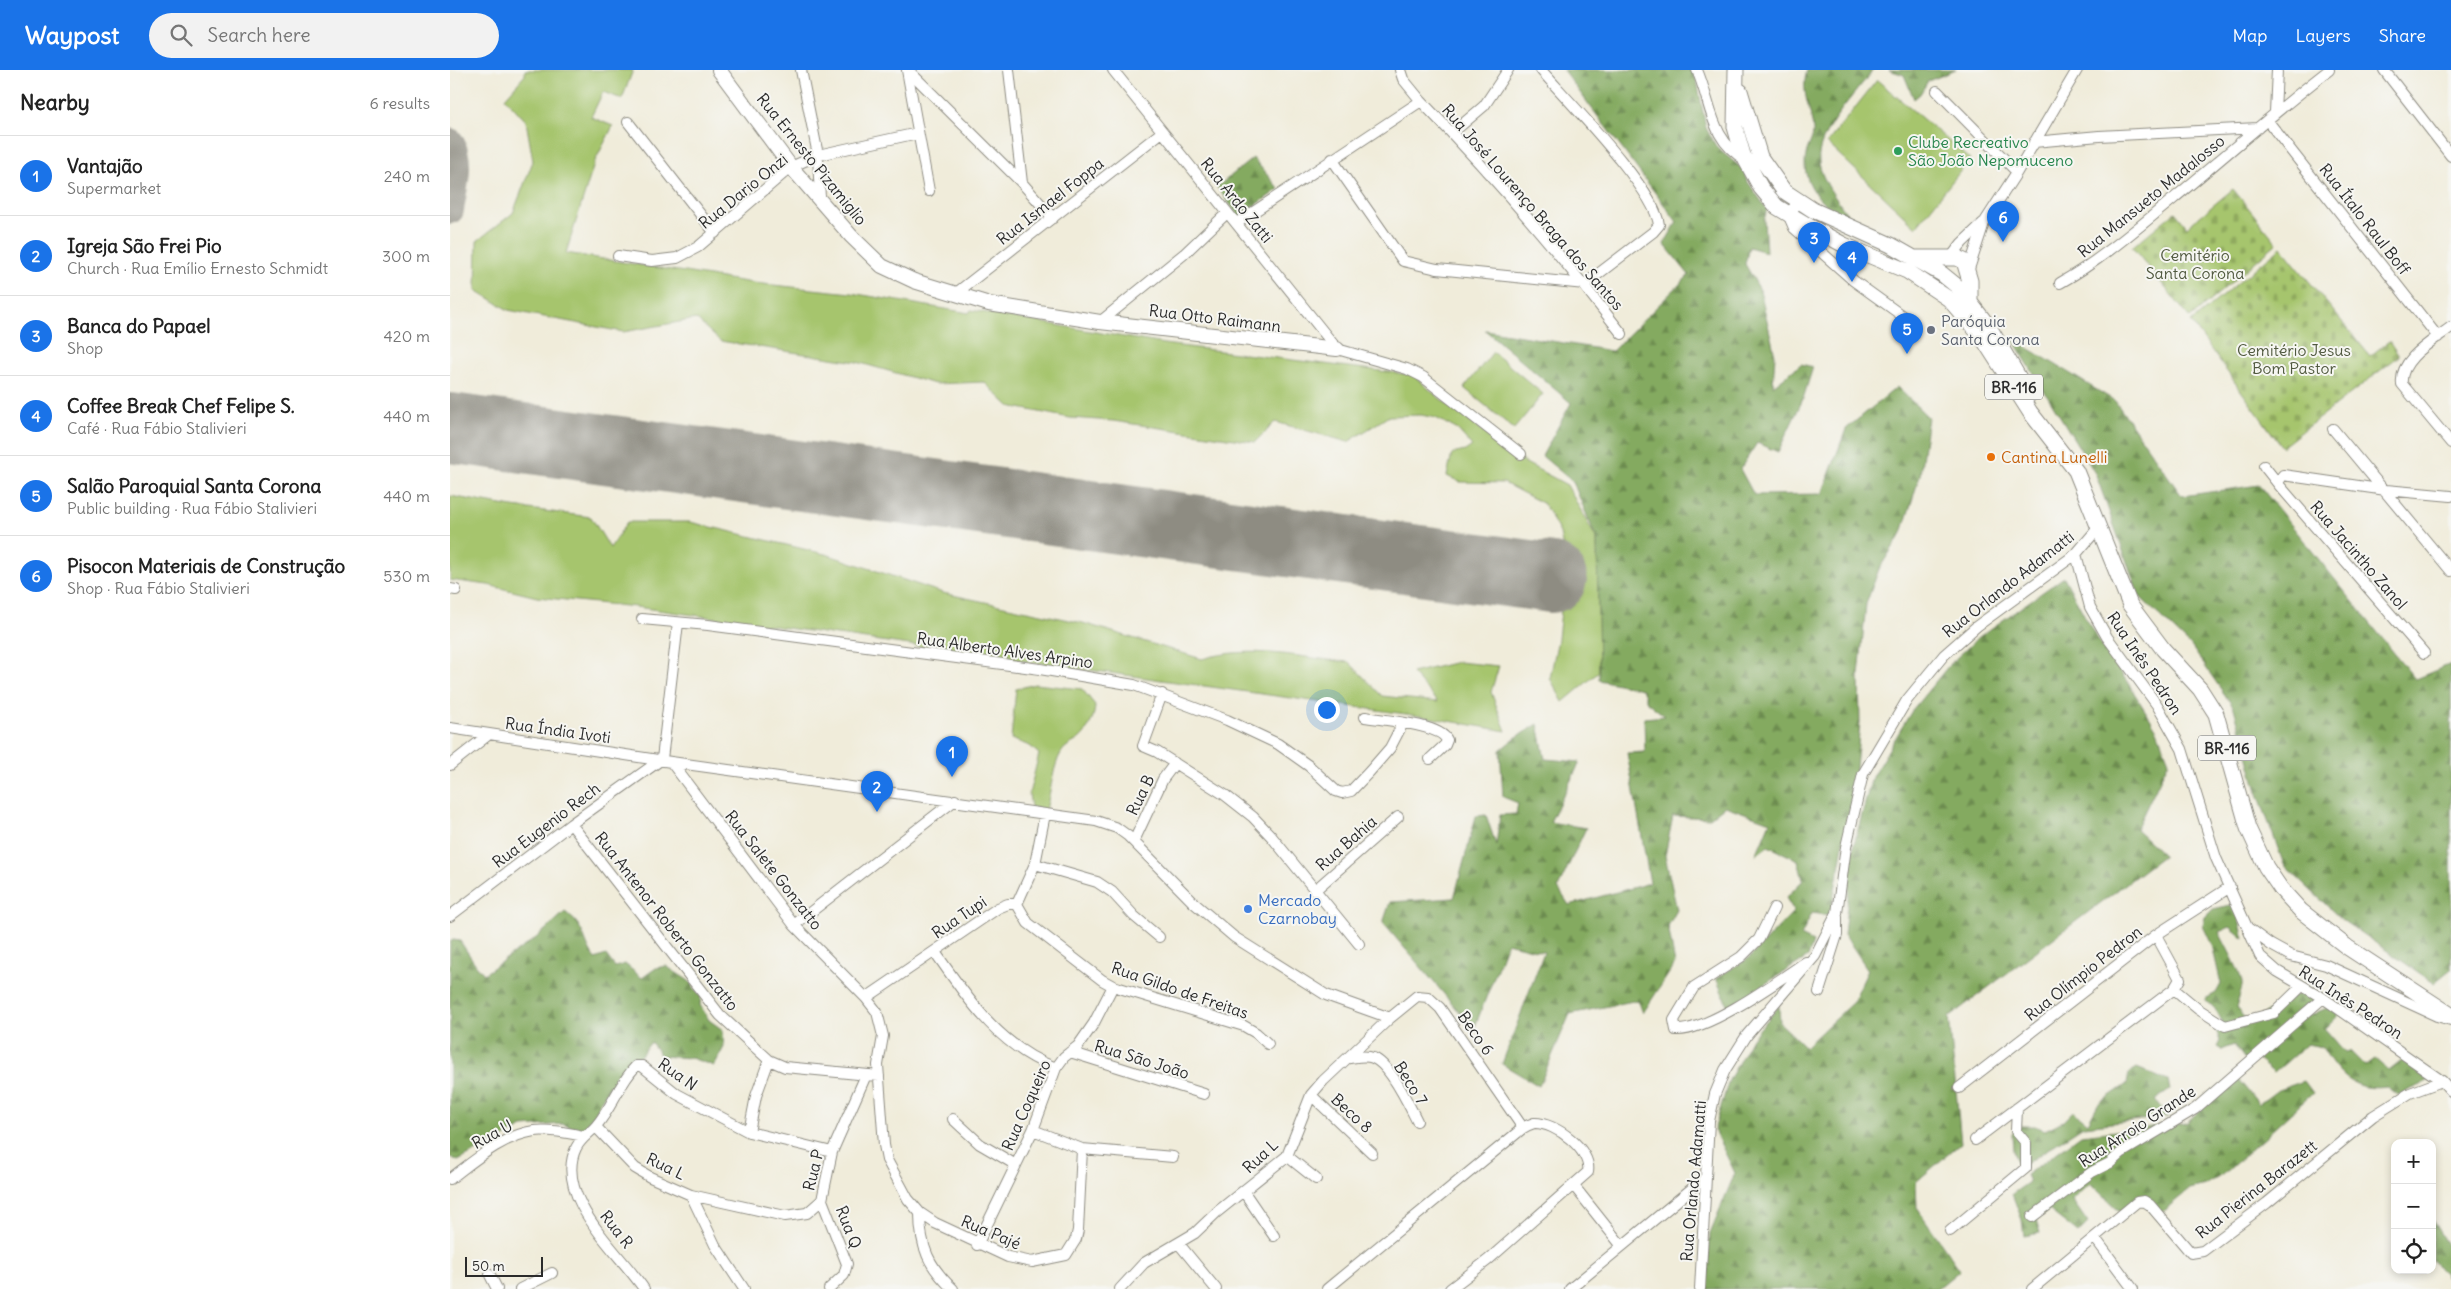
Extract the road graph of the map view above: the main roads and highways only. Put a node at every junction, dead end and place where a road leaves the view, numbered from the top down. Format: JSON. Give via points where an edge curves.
{"nodes":[{"id":1,"x":1736,"y":73,"type":"edge"},
{"id":2,"x":1913,"y":258,"type":"junction"},
{"id":3,"x":1953,"y":293,"type":"junction"},
{"id":4,"x":1970,"y":300,"type":"junction"},
{"id":5,"x":2048,"y":435,"type":"junction"},
{"id":6,"x":2451,"y":1015,"type":"edge"}],
"edges":[{"from":1,"to":2,"type":"main road","number":"BR-116","via":[[1752,134],[1765,163],[1784,191],[1799,202]]},
{"from":1,"to":3,"type":"main road","number":"BR-116","via":[[1735,127],[1746,160],[1761,188],[1777,207],[1844,245],[1892,263],[1936,289]]},
{"from":2,"to":3,"type":"main road","number":"BR-116","via":[[1942,274]]},
{"from":2,"to":4,"type":"main road","via":[[1964,261]]},
{"from":3,"to":4,"type":"main road","number":"BR-116"},
{"from":3,"to":5,"type":"main road","number":"BR-116"},
{"from":4,"to":5,"type":"main road","number":"BR-116","via":[[2011,362]]},
{"from":5,"to":6,"type":"main road","number":"BR-116","via":[[2076,471],[2130,605],[2163,649],[2200,689],[2216,714],[2248,828],[2266,867],[2281,889],[2301,911],[2347,947]]}]}
